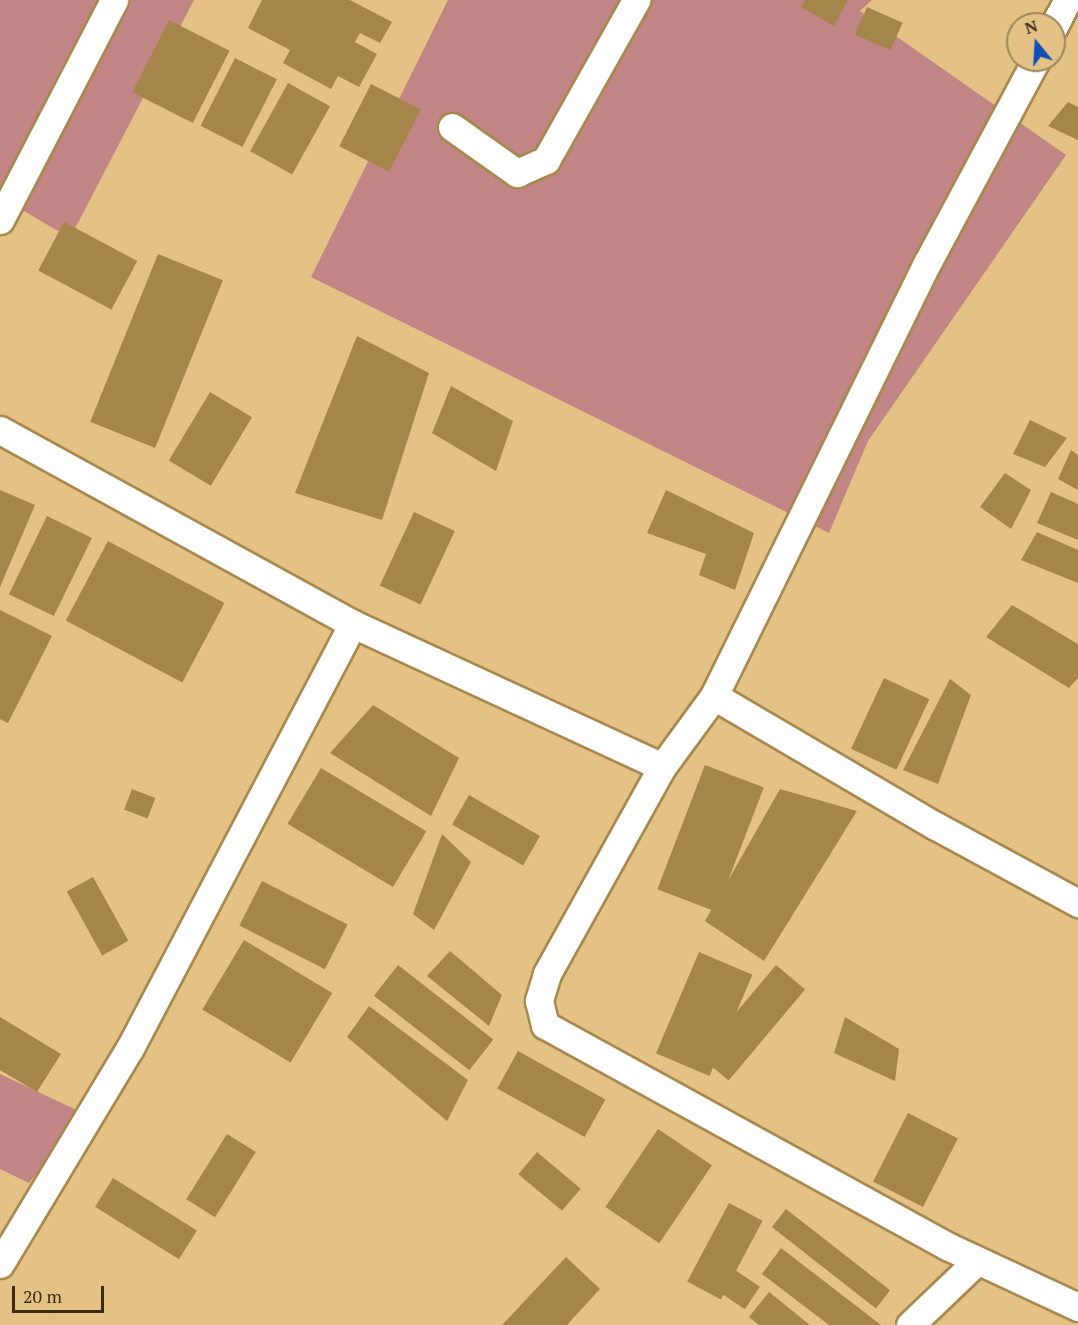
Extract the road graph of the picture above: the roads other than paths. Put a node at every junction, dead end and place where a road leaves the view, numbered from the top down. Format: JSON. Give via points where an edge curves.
{"nodes":[{"id":1,"x":114,"y":0,"type":"edge"},
{"id":2,"x":636,"y":0,"type":"edge"},
{"id":3,"x":1030,"y":72,"type":"edge"},
{"id":4,"x":452,"y":127,"type":"dead end"},
{"id":5,"x":0,"y":220,"type":"edge"},
{"id":6,"x":0,"y":430,"type":"edge"},
{"id":7,"x":352,"y":624,"type":"junction"},
{"id":8,"x":714,"y":696,"type":"junction"},
{"id":9,"x":662,"y":767,"type":"junction"},
{"id":10,"x":1078,"y":903,"type":"edge"},
{"id":11,"x":977,"y":1260,"type":"junction"},
{"id":12,"x":0,"y":1264,"type":"edge"},
{"id":13,"x":1078,"y":1307,"type":"edge"},
{"id":14,"x":910,"y":1325,"type":"edge"}],
"edges":[{"from":1,"to":5,"type":"street"},
{"from":2,"to":4,"type":"street","via":[[546,160],[516,173]]},
{"from":3,"to":8,"type":"street","via":[[927,263]]},
{"from":6,"to":7,"type":"street"},
{"from":7,"to":9,"type":"street"},
{"from":7,"to":12,"type":"street","via":[[130,1048]]},
{"from":8,"to":9,"type":"street"},
{"from":8,"to":10,"type":"street","via":[[936,826]]},
{"from":9,"to":11,"type":"street","via":[[547,974],[538,1001],[545,1025]]},
{"from":11,"to":13,"type":"street"},
{"from":11,"to":14,"type":"street"}]}
